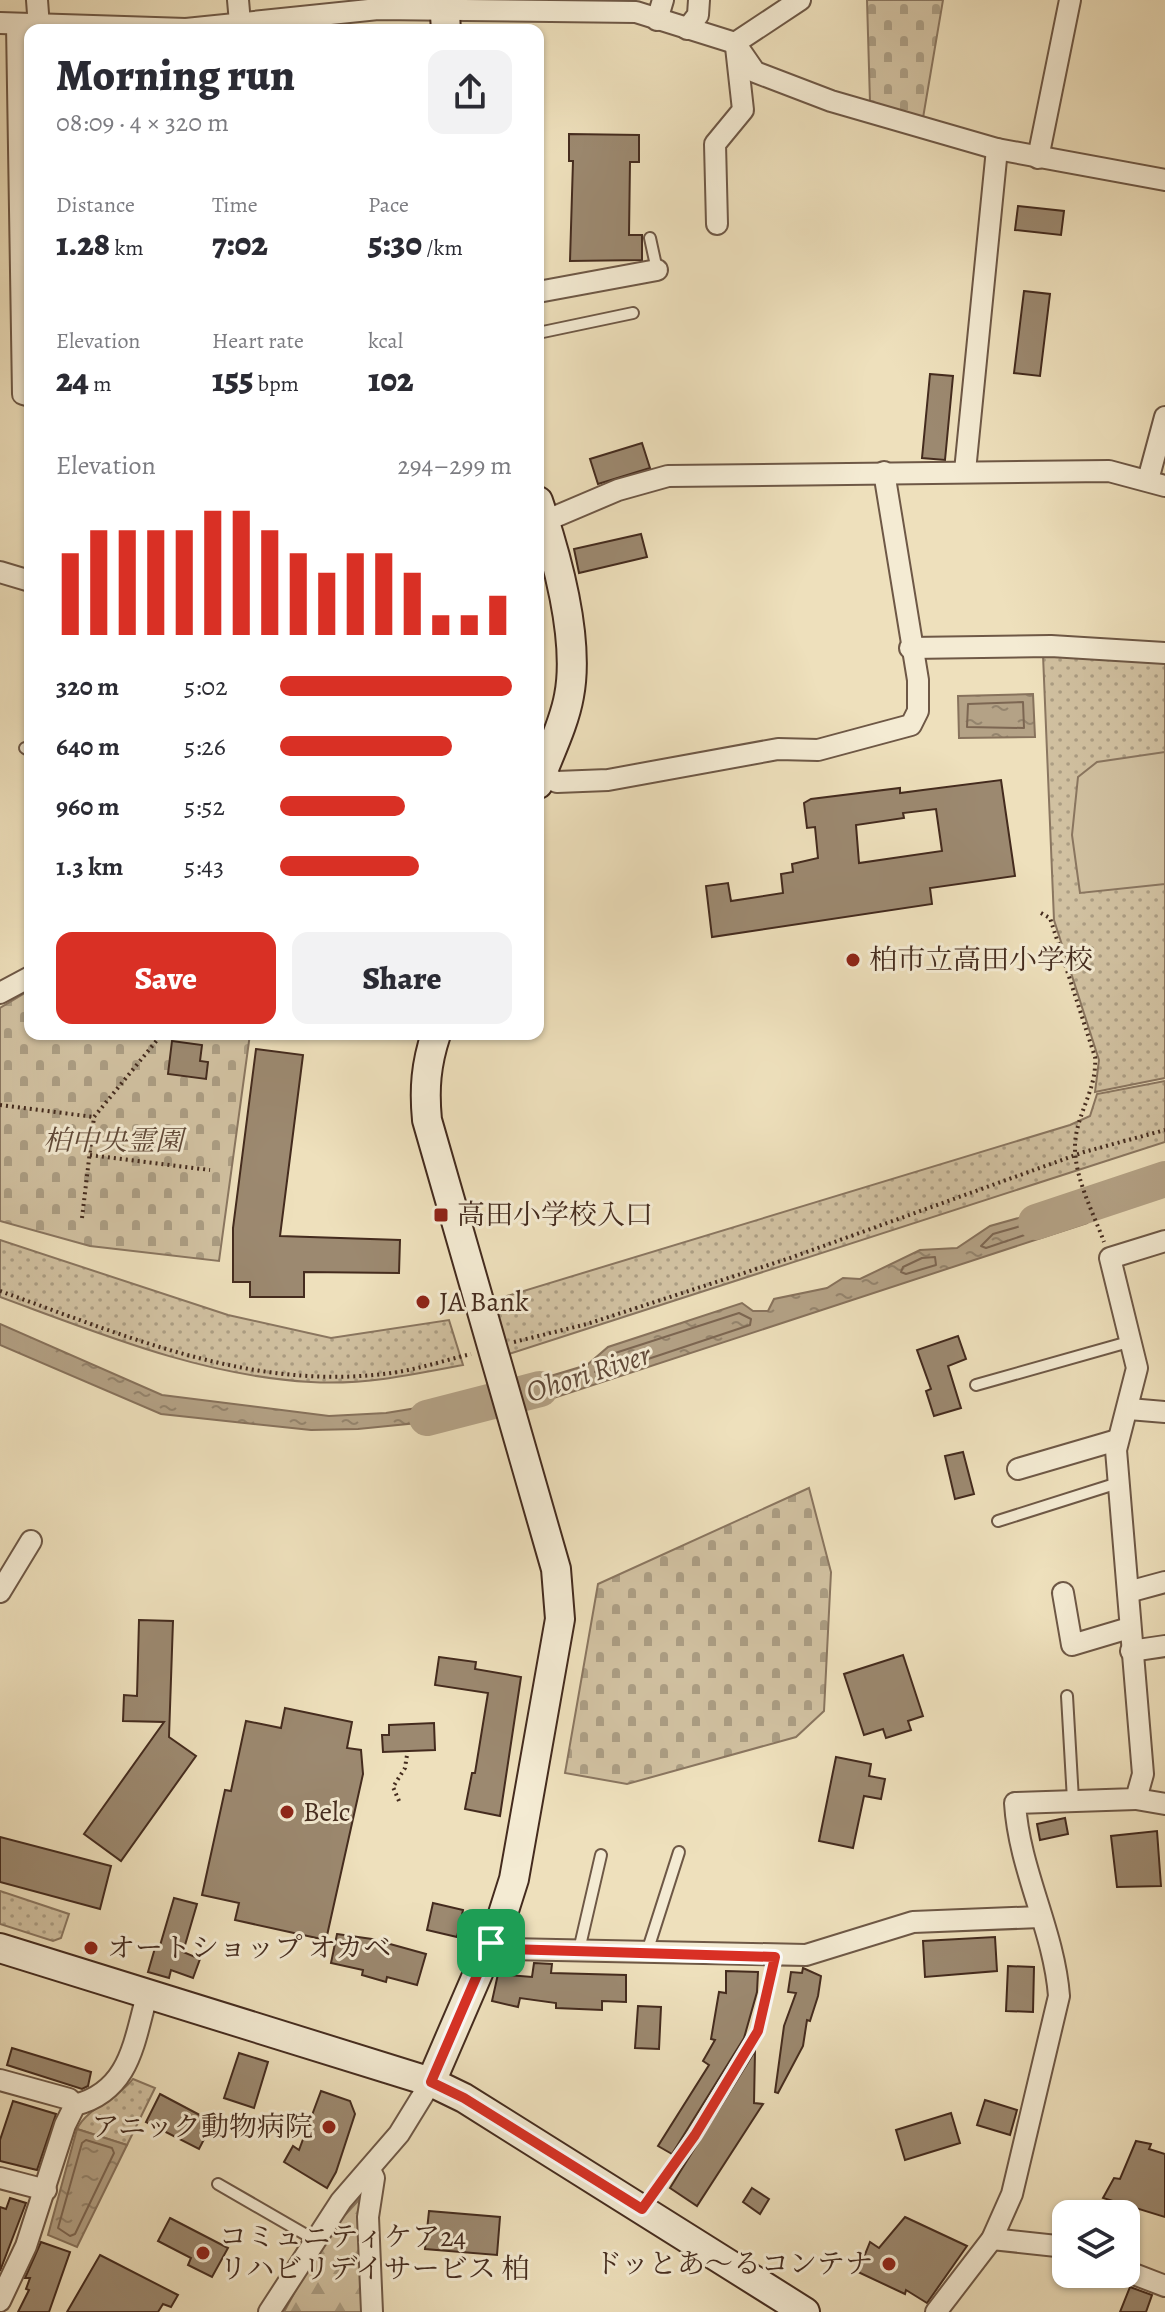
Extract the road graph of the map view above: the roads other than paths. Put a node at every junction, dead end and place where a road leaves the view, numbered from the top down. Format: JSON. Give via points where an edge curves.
{"nodes":[{"id":1,"x":37,"y":0,"type":"edge"},
{"id":2,"x":238,"y":0,"type":"edge"},
{"id":3,"x":663,"y":0,"type":"edge"},
{"id":4,"x":699,"y":0,"type":"edge"},
{"id":5,"x":800,"y":0,"type":"edge"},
{"id":6,"x":1070,"y":0,"type":"edge"},
{"id":7,"x":580,"y":6,"type":"edge"},
{"id":8,"x":445,"y":13,"type":"edge"},
{"id":9,"x":657,"y":20,"type":"junction"},
{"id":10,"x":240,"y":23,"type":"junction"},
{"id":11,"x":8,"y":24,"type":"edge"},
{"id":12,"x":39,"y":24,"type":"edge"},
{"id":13,"x":232,"y":24,"type":"edge"},
{"id":14,"x":256,"y":24,"type":"edge"},
{"id":15,"x":279,"y":24,"type":"edge"},
{"id":16,"x":687,"y":29,"type":"junction"},
{"id":17,"x":735,"y":43,"type":"junction"},
{"id":18,"x":997,"y":149,"type":"junction"},
{"id":19,"x":1038,"y":158,"type":"junction"},
{"id":20,"x":1165,"y":180,"type":"edge"},
{"id":21,"x":24,"y":204,"type":"edge"},
{"id":22,"x":717,"y":224,"type":"dead end"},
{"id":23,"x":650,"y":238,"type":"dead end"},
{"id":24,"x":657,"y":270,"type":"joint"},
{"id":25,"x":544,"y":291,"type":"edge"},
{"id":26,"x":633,"y":313,"type":"dead end"},
{"id":27,"x":544,"y":332,"type":"edge"},
{"id":28,"x":24,"y":394,"type":"edge"},
{"id":29,"x":1165,"y":417,"type":"edge"},
{"id":30,"x":965,"y":471,"type":"junction"},
{"id":31,"x":884,"y":472,"type":"junction"},
{"id":32,"x":1156,"y":483,"type":"edge"},
{"id":33,"x":544,"y":514,"type":"edge"},
{"id":34,"x":544,"y":532,"type":"edge"},
{"id":35,"x":0,"y":572,"type":"edge"},
{"id":36,"x":24,"y":579,"type":"edge"},
{"id":37,"x":910,"y":648,"type":"junction"},
{"id":38,"x":1165,"y":653,"type":"edge"},
{"id":39,"x":544,"y":763,"type":"edge"},
{"id":40,"x":544,"y":779,"type":"edge"},
{"id":41,"x":24,"y":980,"type":"edge"},
{"id":42,"x":0,"y":993,"type":"edge"},
{"id":43,"x":434,"y":1040,"type":"edge"},
{"id":44,"x":1165,"y":1241,"type":"edge"},
{"id":45,"x":1132,"y":1341,"type":"junction"},
{"id":46,"x":976,"y":1385,"type":"dead end"},
{"id":47,"x":1129,"y":1409,"type":"junction"},
{"id":48,"x":1165,"y":1412,"type":"edge"},
{"id":49,"x":1117,"y":1440,"type":"junction"},
{"id":50,"x":1018,"y":1469,"type":"dead end"},
{"id":51,"x":1118,"y":1483,"type":"junction"},
{"id":52,"x":998,"y":1521,"type":"dead end"},
{"id":53,"x":31,"y":1541,"type":"dead end"},
{"id":54,"x":1165,"y":1582,"type":"edge"},
{"id":55,"x":0,"y":1592,"type":"edge"},
{"id":56,"x":1128,"y":1592,"type":"junction"},
{"id":57,"x":1063,"y":1593,"type":"dead end"},
{"id":58,"x":1129,"y":1628,"type":"junction"},
{"id":59,"x":1165,"y":1646,"type":"edge"},
{"id":60,"x":1131,"y":1651,"type":"junction"},
{"id":61,"x":1067,"y":1696,"type":"dead end"},
{"id":62,"x":1136,"y":1799,"type":"junction"},
{"id":63,"x":1073,"y":1800,"type":"junction"},
{"id":64,"x":1165,"y":1804,"type":"edge"},
{"id":65,"x":679,"y":1852,"type":"dead end"},
{"id":66,"x":601,"y":1855,"type":"dead end"},
{"id":67,"x":1040,"y":1917,"type":"junction"},
{"id":68,"x":491,"y":1943,"type":"junction"},
{"id":69,"x":0,"y":1948,"type":"edge"},
{"id":70,"x":579,"y":1950,"type":"junction"},
{"id":71,"x":647,"y":1952,"type":"junction"},
{"id":72,"x":775,"y":1957,"type":"junction"},
{"id":73,"x":148,"y":1992,"type":"junction"},
{"id":74,"x":0,"y":2080,"type":"edge"},
{"id":75,"x":431,"y":2082,"type":"junction"},
{"id":76,"x":75,"y":2105,"type":"junction"},
{"id":77,"x":370,"y":2170,"type":"junction"},
{"id":78,"x":0,"y":2178,"type":"edge"},
{"id":79,"x":218,"y":2184,"type":"dead end"},
{"id":80,"x":46,"y":2190,"type":"junction"},
{"id":81,"x":642,"y":2209,"type":"junction"},
{"id":82,"x":992,"y":2239,"type":"junction"},
{"id":83,"x":315,"y":2240,"type":"junction"},
{"id":84,"x":1052,"y":2245,"type":"edge"},
{"id":85,"x":1140,"y":2276,"type":"edge"},
{"id":86,"x":1165,"y":2286,"type":"edge"},
{"id":87,"x":1,"y":2298,"type":"edge"},
{"id":88,"x":269,"y":2312,"type":"edge"},
{"id":89,"x":372,"y":2312,"type":"edge"},
{"id":90,"x":805,"y":2312,"type":"edge"},
{"id":91,"x":936,"y":2312,"type":"edge"}],
"edges":[{"from":1,"to":12,"type":"street"},
{"from":2,"to":10,"type":"street"},
{"from":3,"to":9,"type":"street"},
{"from":4,"to":16,"type":"street","via":[[698,15]]},
{"from":5,"to":17,"type":"street"},
{"from":6,"to":19,"type":"street"},
{"from":7,"to":8,"type":"street"},
{"from":7,"to":9,"type":"street","via":[[636,12]]},
{"from":8,"to":15,"type":"street","via":[[378,9]]},
{"from":9,"to":16,"type":"street"},
{"from":10,"to":13,"type":"street"},
{"from":10,"to":14,"type":"street"},
{"from":11,"to":21,"type":"street"},
{"from":16,"to":17,"type":"street"},
{"from":17,"to":18,"type":"street","via":[[755,72],[845,106]]},
{"from":17,"to":22,"type":"street","via":[[743,110],[715,144]]},
{"from":18,"to":19,"type":"street"},
{"from":18,"to":30,"type":"street"},
{"from":19,"to":20,"type":"street"},
{"from":21,"to":28,"type":"street"},
{"from":23,"to":24,"type":"lane"},
{"from":24,"to":25,"type":"street"},
{"from":26,"to":27,"type":"lane"},
{"from":29,"to":32,"type":"street"},
{"from":30,"to":31,"type":"street"},
{"from":30,"to":32,"type":"street","via":[[1109,471]]},
{"from":31,"to":33,"type":"street","via":[[668,476]]},
{"from":31,"to":37,"type":"street"},
{"from":34,"to":39,"type":"street","via":[[569,635],[571,683]]},
{"from":35,"to":36,"type":"street"},
{"from":37,"to":38,"type":"street","via":[[1051,646]]},
{"from":37,"to":40,"type":"street","via":[[918,680],[918,711],[911,725],[818,750],[778,749],[608,780]]},
{"from":41,"to":42,"type":"street"},
{"from":43,"to":68,"type":"street","via":[[424,1092],[427,1120],[556,1569],[560,1619],[514,1879]]},
{"from":44,"to":45,"type":"street","via":[[1110,1258]]},
{"from":45,"to":46,"type":"lane"},
{"from":45,"to":47,"type":"street","via":[[1137,1368]]},
{"from":47,"to":48,"type":"street"},
{"from":47,"to":49,"type":"street"},
{"from":49,"to":50,"type":"street"},
{"from":49,"to":51,"type":"street"},
{"from":51,"to":52,"type":"lane"},
{"from":51,"to":56,"type":"street"},
{"from":53,"to":55,"type":"street"},
{"from":54,"to":56,"type":"street"},
{"from":56,"to":58,"type":"street"},
{"from":57,"to":58,"type":"street","via":[[1072,1645]]},
{"from":58,"to":60,"type":"street"},
{"from":59,"to":60,"type":"street"},
{"from":60,"to":62,"type":"street","via":[[1143,1774]]},
{"from":61,"to":63,"type":"lane"},
{"from":62,"to":63,"type":"street"},
{"from":62,"to":64,"type":"street"},
{"from":63,"to":67,"type":"street","via":[[1015,1803]]},
{"from":65,"to":71,"type":"lane"},
{"from":66,"to":70,"type":"lane"},
{"from":67,"to":72,"type":"street","via":[[913,1922],[827,1951]]},
{"from":67,"to":82,"type":"street","via":[[1056,1964],[1059,1996],[1012,2194]]},
{"from":68,"to":70,"type":"street","via":[[505,1949]]},
{"from":68,"to":75,"type":"street"},
{"from":69,"to":73,"type":"street"},
{"from":70,"to":71,"type":"street"},
{"from":71,"to":72,"type":"street"},
{"from":72,"to":81,"type":"lane","via":[[758,2031],[695,2135]]},
{"from":73,"to":75,"type":"street"},
{"from":73,"to":76,"type":"street","via":[[114,2087]]},
{"from":74,"to":76,"type":"street"},
{"from":75,"to":77,"type":"street"},
{"from":75,"to":81,"type":"street"},
{"from":76,"to":80,"type":"street"},
{"from":77,"to":83,"type":"street"},
{"from":77,"to":89,"type":"street"},
{"from":78,"to":80,"type":"street"},
{"from":79,"to":83,"type":"lane"},
{"from":80,"to":87,"type":"street"},
{"from":81,"to":90,"type":"street"},
{"from":82,"to":84,"type":"street"},
{"from":82,"to":91,"type":"street"},
{"from":83,"to":88,"type":"street"},
{"from":85,"to":86,"type":"street"}]}
